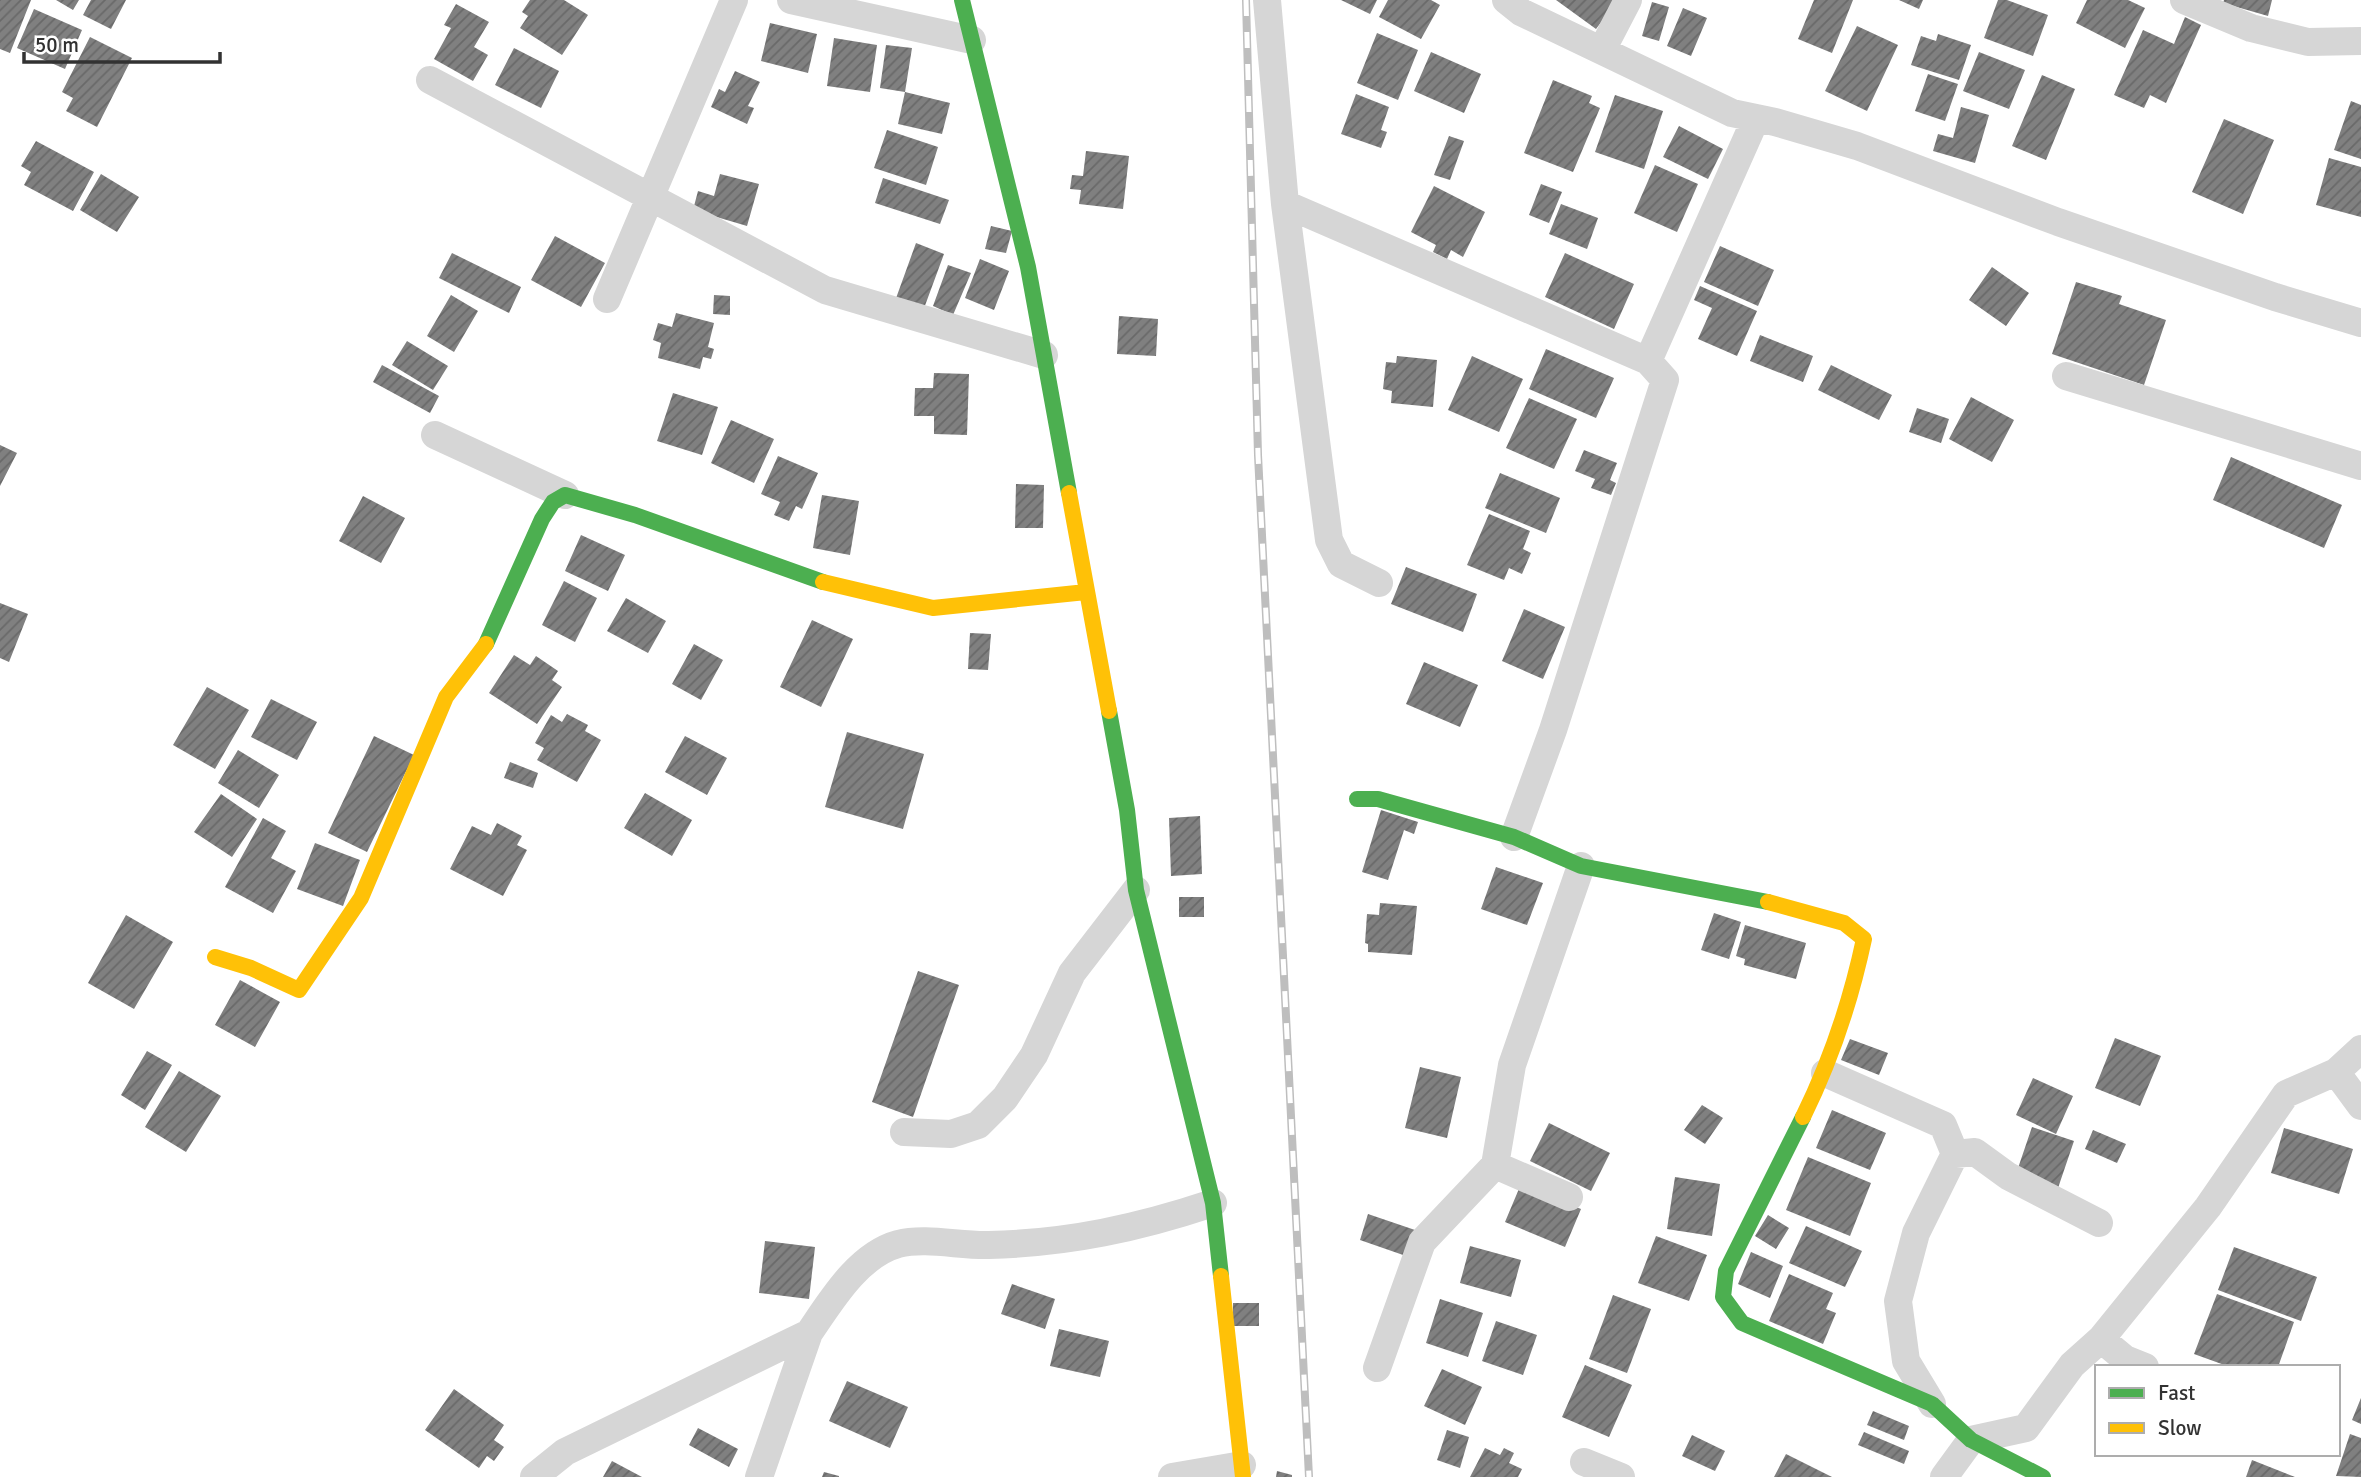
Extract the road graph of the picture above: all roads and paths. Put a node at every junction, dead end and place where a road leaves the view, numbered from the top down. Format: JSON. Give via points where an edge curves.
{"nodes":[{"id":1,"x":734,"y":0,"type":"edge"},
{"id":2,"x":791,"y":0,"type":"edge"},
{"id":3,"x":962,"y":0,"type":"edge"},
{"id":4,"x":1506,"y":0,"type":"edge"},
{"id":5,"x":1628,"y":0,"type":"edge"},
{"id":6,"x":2183,"y":0,"type":"edge"},
{"id":7,"x":1262,"y":3,"type":"edge"},
{"id":8,"x":972,"y":40,"type":"junction"},
{"id":9,"x":2361,"y":41,"type":"edge"},
{"id":10,"x":1602,"y":50,"type":"junction"},
{"id":11,"x":430,"y":80,"type":"dead end"},
{"id":12,"x":1756,"y":118,"type":"junction"},
{"id":13,"x":652,"y":197,"type":"junction"},
{"id":14,"x":1285,"y":204,"type":"junction"},
{"id":15,"x":607,"y":299,"type":"dead end"},
{"id":16,"x":2361,"y":323,"type":"edge"},
{"id":17,"x":1044,"y":355,"type":"junction"},
{"id":18,"x":1648,"y":361,"type":"junction"},
{"id":19,"x":2066,"y":376,"type":"dead end"},
{"id":20,"x":435,"y":435,"type":"dead end"},
{"id":21,"x":2361,"y":466,"type":"edge"},
{"id":22,"x":565,"y":495,"type":"junction"},
{"id":23,"x":1379,"y":583,"type":"dead end"},
{"id":24,"x":1086,"y":592,"type":"junction"},
{"id":25,"x":1357,"y":799,"type":"dead end"},
{"id":26,"x":1514,"y":837,"type":"junction"},
{"id":27,"x":1581,"y":866,"type":"junction"},
{"id":28,"x":1136,"y":890,"type":"junction"},
{"id":29,"x":215,"y":957,"type":"dead end"},
{"id":30,"x":2361,"y":1049,"type":"edge"},
{"id":31,"x":2336,"y":1072,"type":"junction"},
{"id":32,"x":1825,"y":1073,"type":"junction"},
{"id":33,"x":2361,"y":1106,"type":"edge"},
{"id":34,"x":904,"y":1132,"type":"dead end"},
{"id":35,"x":1955,"y":1154,"type":"junction"},
{"id":36,"x":1494,"y":1165,"type":"junction"},
{"id":37,"x":1569,"y":1197,"type":"dead end"},
{"id":38,"x":1213,"y":1203,"type":"junction"},
{"id":39,"x":2099,"y":1223,"type":"dead end"},
{"id":40,"x":809,"y":1333,"type":"junction"},
{"id":41,"x":2101,"y":1339,"type":"junction"},
{"id":42,"x":2139,"y":1365,"type":"edge"},
{"id":43,"x":1377,"y":1368,"type":"dead end"},
{"id":44,"x":1932,"y":1404,"type":"junction"},
{"id":45,"x":1971,"y":1440,"type":"junction"},
{"id":46,"x":1584,"y":1462,"type":"dead end"},
{"id":47,"x":1243,"y":1471,"type":"edge"},
{"id":48,"x":534,"y":1477,"type":"edge"},
{"id":49,"x":759,"y":1477,"type":"edge"},
{"id":50,"x":1172,"y":1477,"type":"edge"},
{"id":51,"x":1621,"y":1477,"type":"edge"},
{"id":52,"x":1944,"y":1477,"type":"edge"},
{"id":53,"x":2043,"y":1477,"type":"edge"}],
"edges":[{"from":1,"to":13,"type":"street"},
{"from":2,"to":8,"type":"street"},
{"from":3,"to":8,"type":"street"},
{"from":4,"to":10,"type":"street","via":[[1521,12]]},
{"from":5,"to":10,"type":"street"},
{"from":6,"to":9,"type":"street","via":[[2251,28],[2308,42]]},
{"from":7,"to":14,"type":"street"},
{"from":8,"to":17,"type":"street","via":[[1028,267]]},
{"from":10,"to":12,"type":"street","via":[[1732,113]]},
{"from":11,"to":13,"type":"street"},
{"from":12,"to":16,"type":"street","via":[[1857,146],[2071,226]]},
{"from":12,"to":18,"type":"street"},
{"from":13,"to":15,"type":"street"},
{"from":13,"to":17,"type":"street","via":[[825,289]]},
{"from":14,"to":18,"type":"street"},
{"from":14,"to":23,"type":"street","via":[[1329,540],[1340,564]]},
{"from":17,"to":24,"type":"street"},
{"from":18,"to":26,"type":"street","via":[[1665,380]]},
{"from":19,"to":21,"type":"street"},
{"from":20,"to":22,"type":"street"},
{"from":22,"to":24,"type":"street","via":[[841,587],[933,608]]},
{"from":22,"to":29,"type":"street","via":[[553,502],[542,519],[488,640],[446,697],[361,898],[299,990]]},
{"from":24,"to":28,"type":"street","via":[[1127,810]]},
{"from":25,"to":26,"type":"street","via":[[1378,799]]},
{"from":26,"to":27,"type":"street"},
{"from":27,"to":32,"type":"street","via":[[1758,899],[1844,923],[1864,939]]},
{"from":27,"to":36,"type":"street","via":[[1512,1065]]},
{"from":28,"to":34,"type":"street","via":[[1072,973],[1034,1055],[1005,1098],[978,1125],[951,1135]]},
{"from":28,"to":38,"type":"street"},
{"from":30,"to":31,"type":"street"},
{"from":31,"to":33,"type":"street"},
{"from":31,"to":41,"type":"street","via":[[2286,1094],[2208,1207]]},
{"from":32,"to":35,"type":"street","via":[[1943,1125]]},
{"from":32,"to":44,"type":"street","via":[[1726,1271],[1723,1297],[1742,1323]]},
{"from":35,"to":39,"type":"street","via":[[1975,1152],[2008,1176]]},
{"from":35,"to":44,"type":"street","via":[[1916,1233],[1898,1301],[1906,1361]]},
{"from":36,"to":37,"type":"street"},
{"from":36,"to":43,"type":"street","via":[[1422,1242]]},
{"from":38,"to":40,"type":"street","via":[[1091,1237],[988,1245],[898,1244],[867,1260]]},
{"from":38,"to":47,"type":"street"},
{"from":40,"to":48,"type":"street","via":[[565,1452]]},
{"from":40,"to":49,"type":"street"},
{"from":41,"to":42,"type":"street"},
{"from":41,"to":45,"type":"street","via":[[2073,1365],[2026,1428]]},
{"from":44,"to":45,"type":"street"},
{"from":45,"to":52,"type":"street"},
{"from":45,"to":53,"type":"street"},
{"from":46,"to":51,"type":"street"},
{"from":47,"to":50,"type":"street"}]}
